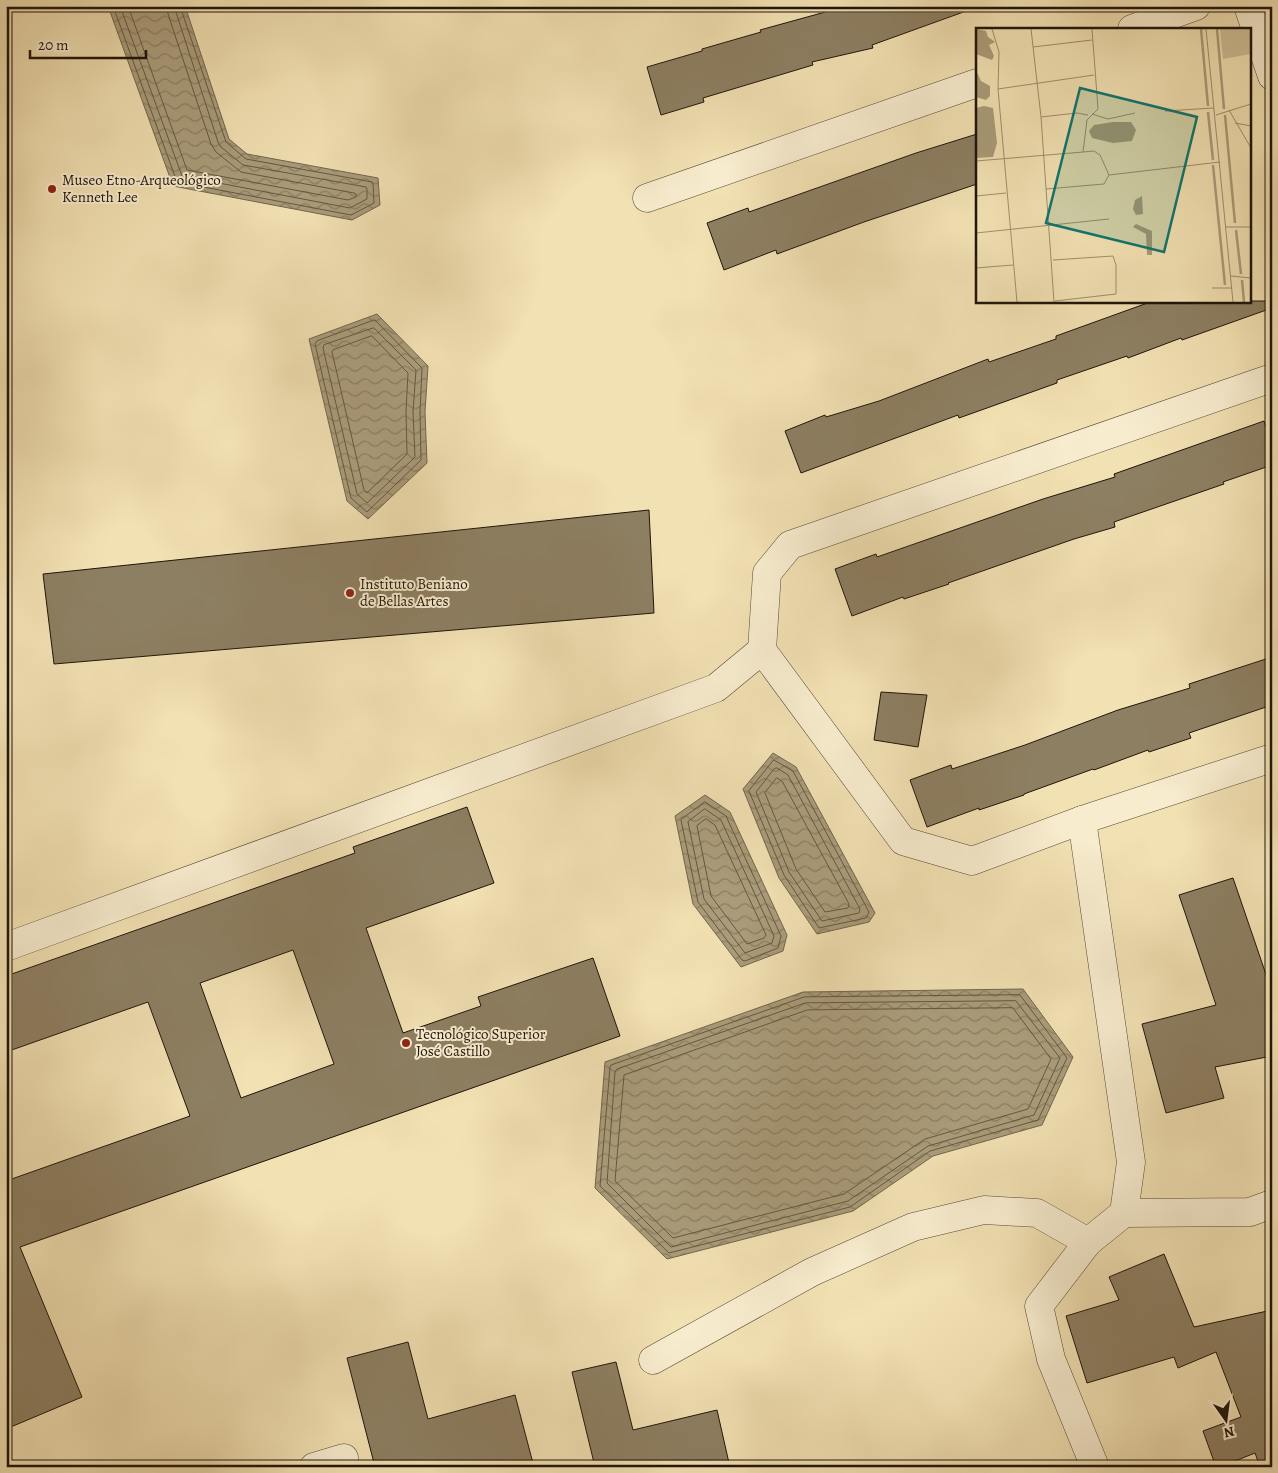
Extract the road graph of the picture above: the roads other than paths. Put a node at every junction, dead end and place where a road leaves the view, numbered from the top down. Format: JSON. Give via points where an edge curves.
{"nodes":[{"id":1,"x":1196,"y":6,"type":"edge"},
{"id":2,"x":1248,"y":6,"type":"edge"},
{"id":3,"x":1135,"y":28,"type":"edge"},
{"id":4,"x":1272,"y":76,"type":"edge"},
{"id":5,"x":976,"y":83,"type":"edge"},
{"id":6,"x":647,"y":198,"type":"dead end"},
{"id":7,"x":1272,"y":378,"type":"edge"},
{"id":8,"x":762,"y":650,"type":"junction"},
{"id":9,"x":1272,"y":758,"type":"edge"},
{"id":10,"x":1082,"y":820,"type":"junction"},
{"id":11,"x":6,"y":947,"type":"edge"},
{"id":12,"x":1272,"y":1204,"type":"edge"},
{"id":13,"x":1124,"y":1213,"type":"junction"},
{"id":14,"x":1088,"y":1242,"type":"junction"},
{"id":15,"x":653,"y":1360,"type":"dead end"},
{"id":16,"x":344,"y":1458,"type":"dead end"},
{"id":17,"x":314,"y":1467,"type":"edge"},
{"id":18,"x":1094,"y":1467,"type":"edge"}],
"edges":[{"from":1,"to":3,"type":"street"},
{"from":2,"to":4,"type":"street"},
{"from":5,"to":6,"type":"street"},
{"from":7,"to":8,"type":"street","via":[[790,545],[767,573]]},
{"from":8,"to":10,"type":"street","via":[[903,842],[972,861]]},
{"from":8,"to":11,"type":"street","via":[[716,688]]},
{"from":9,"to":10,"type":"street"},
{"from":10,"to":13,"type":"street","via":[[1131,1162]]},
{"from":12,"to":13,"type":"street","via":[[1250,1212]]},
{"from":13,"to":14,"type":"street"},
{"from":14,"to":15,"type":"street","via":[[1037,1213],[984,1210],[914,1227],[812,1272]]},
{"from":14,"to":18,"type":"street","via":[[1039,1306],[1051,1359]]},
{"from":16,"to":17,"type":"street"}]}
